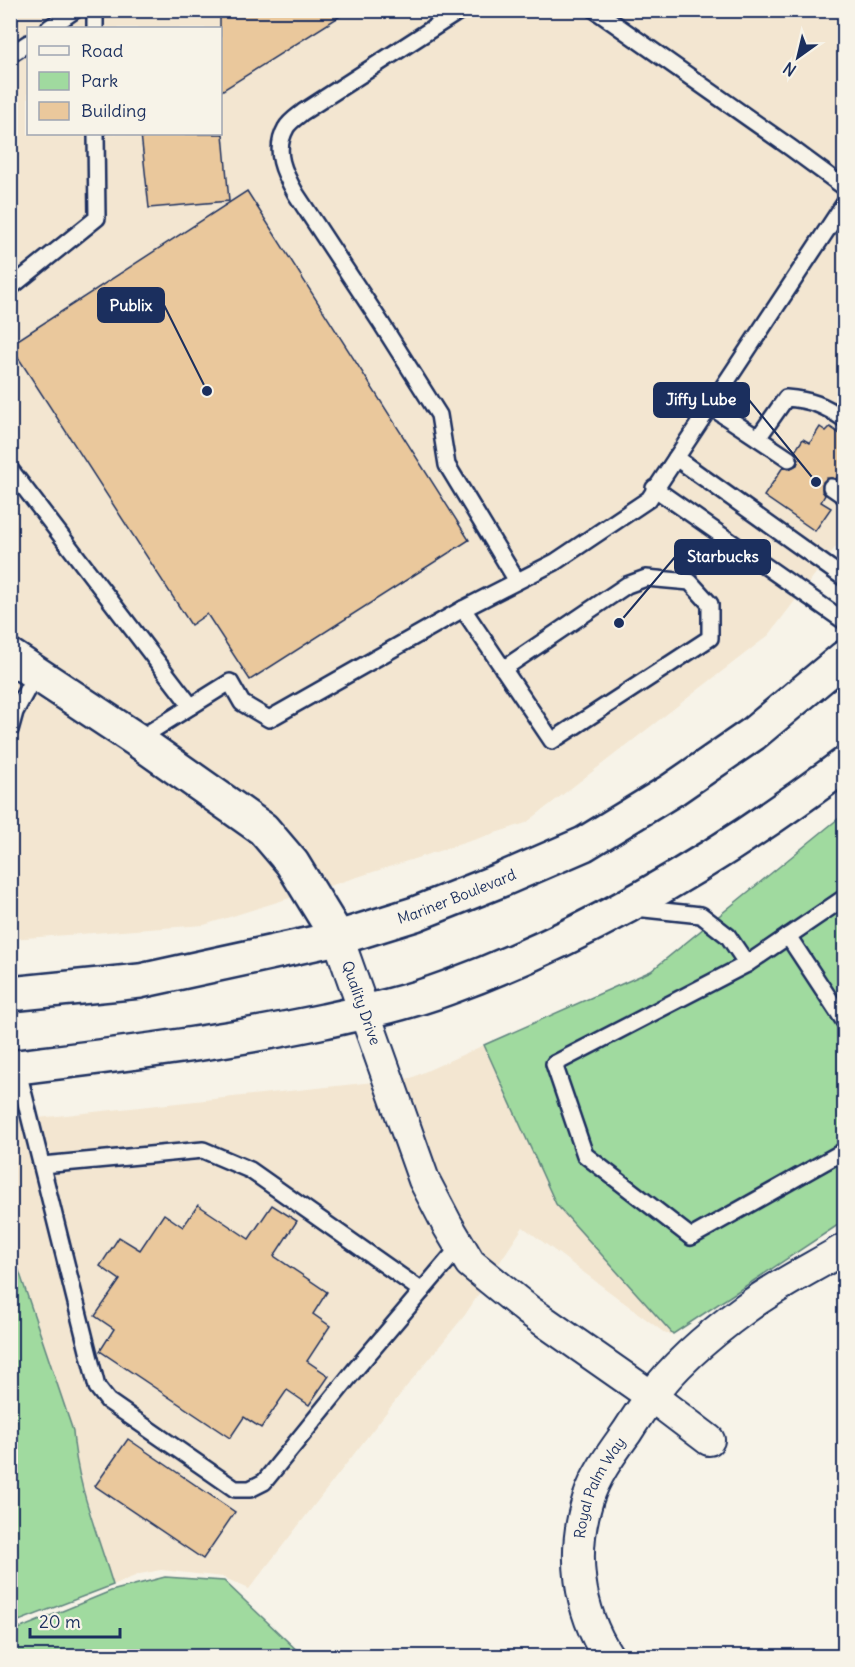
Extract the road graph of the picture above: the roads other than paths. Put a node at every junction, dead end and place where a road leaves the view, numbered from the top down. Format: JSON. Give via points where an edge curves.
{"nodes":[{"id":1,"x":75,"y":10,"type":"edge"},
{"id":2,"x":94,"y":10,"type":"edge"},
{"id":3,"x":461,"y":10,"type":"edge"},
{"id":4,"x":595,"y":10,"type":"edge"},
{"id":5,"x":50,"y":27,"type":"edge"},
{"id":6,"x":95,"y":27,"type":"edge"},
{"id":7,"x":27,"y":44,"type":"edge"},
{"id":8,"x":10,"y":55,"type":"edge"},
{"id":9,"x":96,"y":135,"type":"edge"},
{"id":10,"x":844,"y":187,"type":"edge"},
{"id":11,"x":844,"y":204,"type":"edge"},
{"id":12,"x":10,"y":288,"type":"edge"},
{"id":13,"x":711,"y":407,"type":"junction"},
{"id":14,"x":844,"y":419,"type":"edge"},
{"id":15,"x":758,"y":438,"type":"junction"},
{"id":16,"x":676,"y":458,"type":"junction"},
{"id":17,"x":789,"y":459,"type":"dead end"},
{"id":18,"x":10,"y":469,"type":"edge"},
{"id":19,"x":831,"y":487,"type":"dead end"},
{"id":20,"x":654,"y":488,"type":"junction"},
{"id":21,"x":844,"y":496,"type":"edge"},
{"id":22,"x":844,"y":578,"type":"edge"},
{"id":23,"x":518,"y":581,"type":"junction"},
{"id":24,"x":463,"y":609,"type":"junction"},
{"id":25,"x":844,"y":621,"type":"edge"},
{"id":26,"x":844,"y":658,"type":"edge"},
{"id":27,"x":23,"y":664,"type":"edge"},
{"id":28,"x":503,"y":669,"type":"junction"},
{"id":29,"x":191,"y":706,"type":"junction"},
{"id":30,"x":10,"y":730,"type":"edge"},
{"id":31,"x":137,"y":740,"type":"junction"},
{"id":32,"x":844,"y":765,"type":"edge"},
{"id":33,"x":844,"y":898,"type":"edge"},
{"id":34,"x":625,"y":907,"type":"junction"},
{"id":35,"x":788,"y":936,"type":"junction"},
{"id":36,"x":338,"y":938,"type":"junction"},
{"id":37,"x":747,"y":964,"type":"junction"},
{"id":38,"x":10,"y":994,"type":"edge"},
{"id":39,"x":363,"y":1012,"type":"junction"},
{"id":40,"x":844,"y":1021,"type":"edge"},
{"id":41,"x":14,"y":1068,"type":"edge"},
{"id":42,"x":844,"y":1152,"type":"edge"},
{"id":43,"x":42,"y":1165,"type":"junction"},
{"id":44,"x":460,"y":1246,"type":"junction"},
{"id":45,"x":844,"y":1249,"type":"edge"},
{"id":46,"x":422,"y":1291,"type":"junction"},
{"id":47,"x":651,"y":1396,"type":"junction"},
{"id":48,"x":709,"y":1440,"type":"dead end"},
{"id":49,"x":608,"y":1656,"type":"edge"}],
"edges":[{"from":1,"to":5,"type":"lane"},
{"from":2,"to":6,"type":"lane"},
{"from":3,"to":23,"type":"lane","via":[[303,112],[286,127],[278,151],[296,194],[439,415],[447,465]]},
{"from":4,"to":10,"type":"lane"},
{"from":7,"to":8,"type":"lane"},
{"from":9,"to":12,"type":"lane","via":[[98,218]]},
{"from":11,"to":13,"type":"lane"},
{"from":13,"to":15,"type":"lane"},
{"from":13,"to":16,"type":"lane"},
{"from":14,"to":15,"type":"lane","via":[[806,399],[786,398]]},
{"from":15,"to":17,"type":"lane"},
{"from":16,"to":20,"type":"lane"},
{"from":16,"to":22,"type":"lane"},
{"from":18,"to":29,"type":"lane"},
{"from":19,"to":21,"type":"lane"},
{"from":20,"to":23,"type":"lane","via":[[649,499],[602,532]]},
{"from":20,"to":25,"type":"lane"},
{"from":23,"to":24,"type":"lane"},
{"from":24,"to":28,"type":"lane"},
{"from":24,"to":29,"type":"lane","via":[[269,719],[242,703],[230,682]]},
{"from":26,"to":36,"type":"main road","name":"Mariner Boulevard","via":[[753,734],[584,844],[415,914]]},
{"from":27,"to":30,"type":"lane"},
{"from":27,"to":31,"type":"main road","name":"Quality Drive"},
{"from":28,"to":28,"type":"lane","via":[[552,741],[710,638],[710,604],[690,582],[646,578],[627,585]]},
{"from":29,"to":31,"type":"lane"},
{"from":31,"to":36,"type":"main road","name":"Quality Drive","via":[[263,829],[292,863]]},
{"from":32,"to":34,"type":"main road","via":[[722,850]]},
{"from":33,"to":35,"type":"lane"},
{"from":34,"to":37,"type":"lane","via":[[701,915],[728,936]]},
{"from":34,"to":39,"type":"main road","via":[[535,952],[454,985]]},
{"from":35,"to":37,"type":"lane"},
{"from":35,"to":40,"type":"lane"},
{"from":36,"to":38,"type":"main road","name":"Mariner Boulevard","via":[[140,981]]},
{"from":36,"to":39,"type":"street","name":"Quality Drive"},
{"from":37,"to":42,"type":"lane","via":[[554,1065],[585,1155],[691,1237]]},
{"from":39,"to":41,"type":"main road","via":[[245,1036]]},
{"from":39,"to":44,"type":"street","name":"Quality Drive","via":[[424,1180]]},
{"from":41,"to":43,"type":"lane"},
{"from":43,"to":46,"type":"lane","via":[[203,1150],[250,1170]]},
{"from":43,"to":46,"type":"lane","via":[[97,1387],[108,1401],[236,1489],[250,1489],[264,1482]]},
{"from":44,"to":46,"type":"lane"},
{"from":44,"to":47,"type":"street","name":"Quality Drive","via":[[470,1263],[528,1310]]},
{"from":45,"to":47,"type":"street","name":"Royal Palm Way","via":[[747,1307],[689,1356]]},
{"from":47,"to":48,"type":"street"},
{"from":47,"to":49,"type":"street","name":"Royal Palm Way","via":[[602,1469],[588,1498],[579,1535],[579,1574],[586,1611]]}]}
